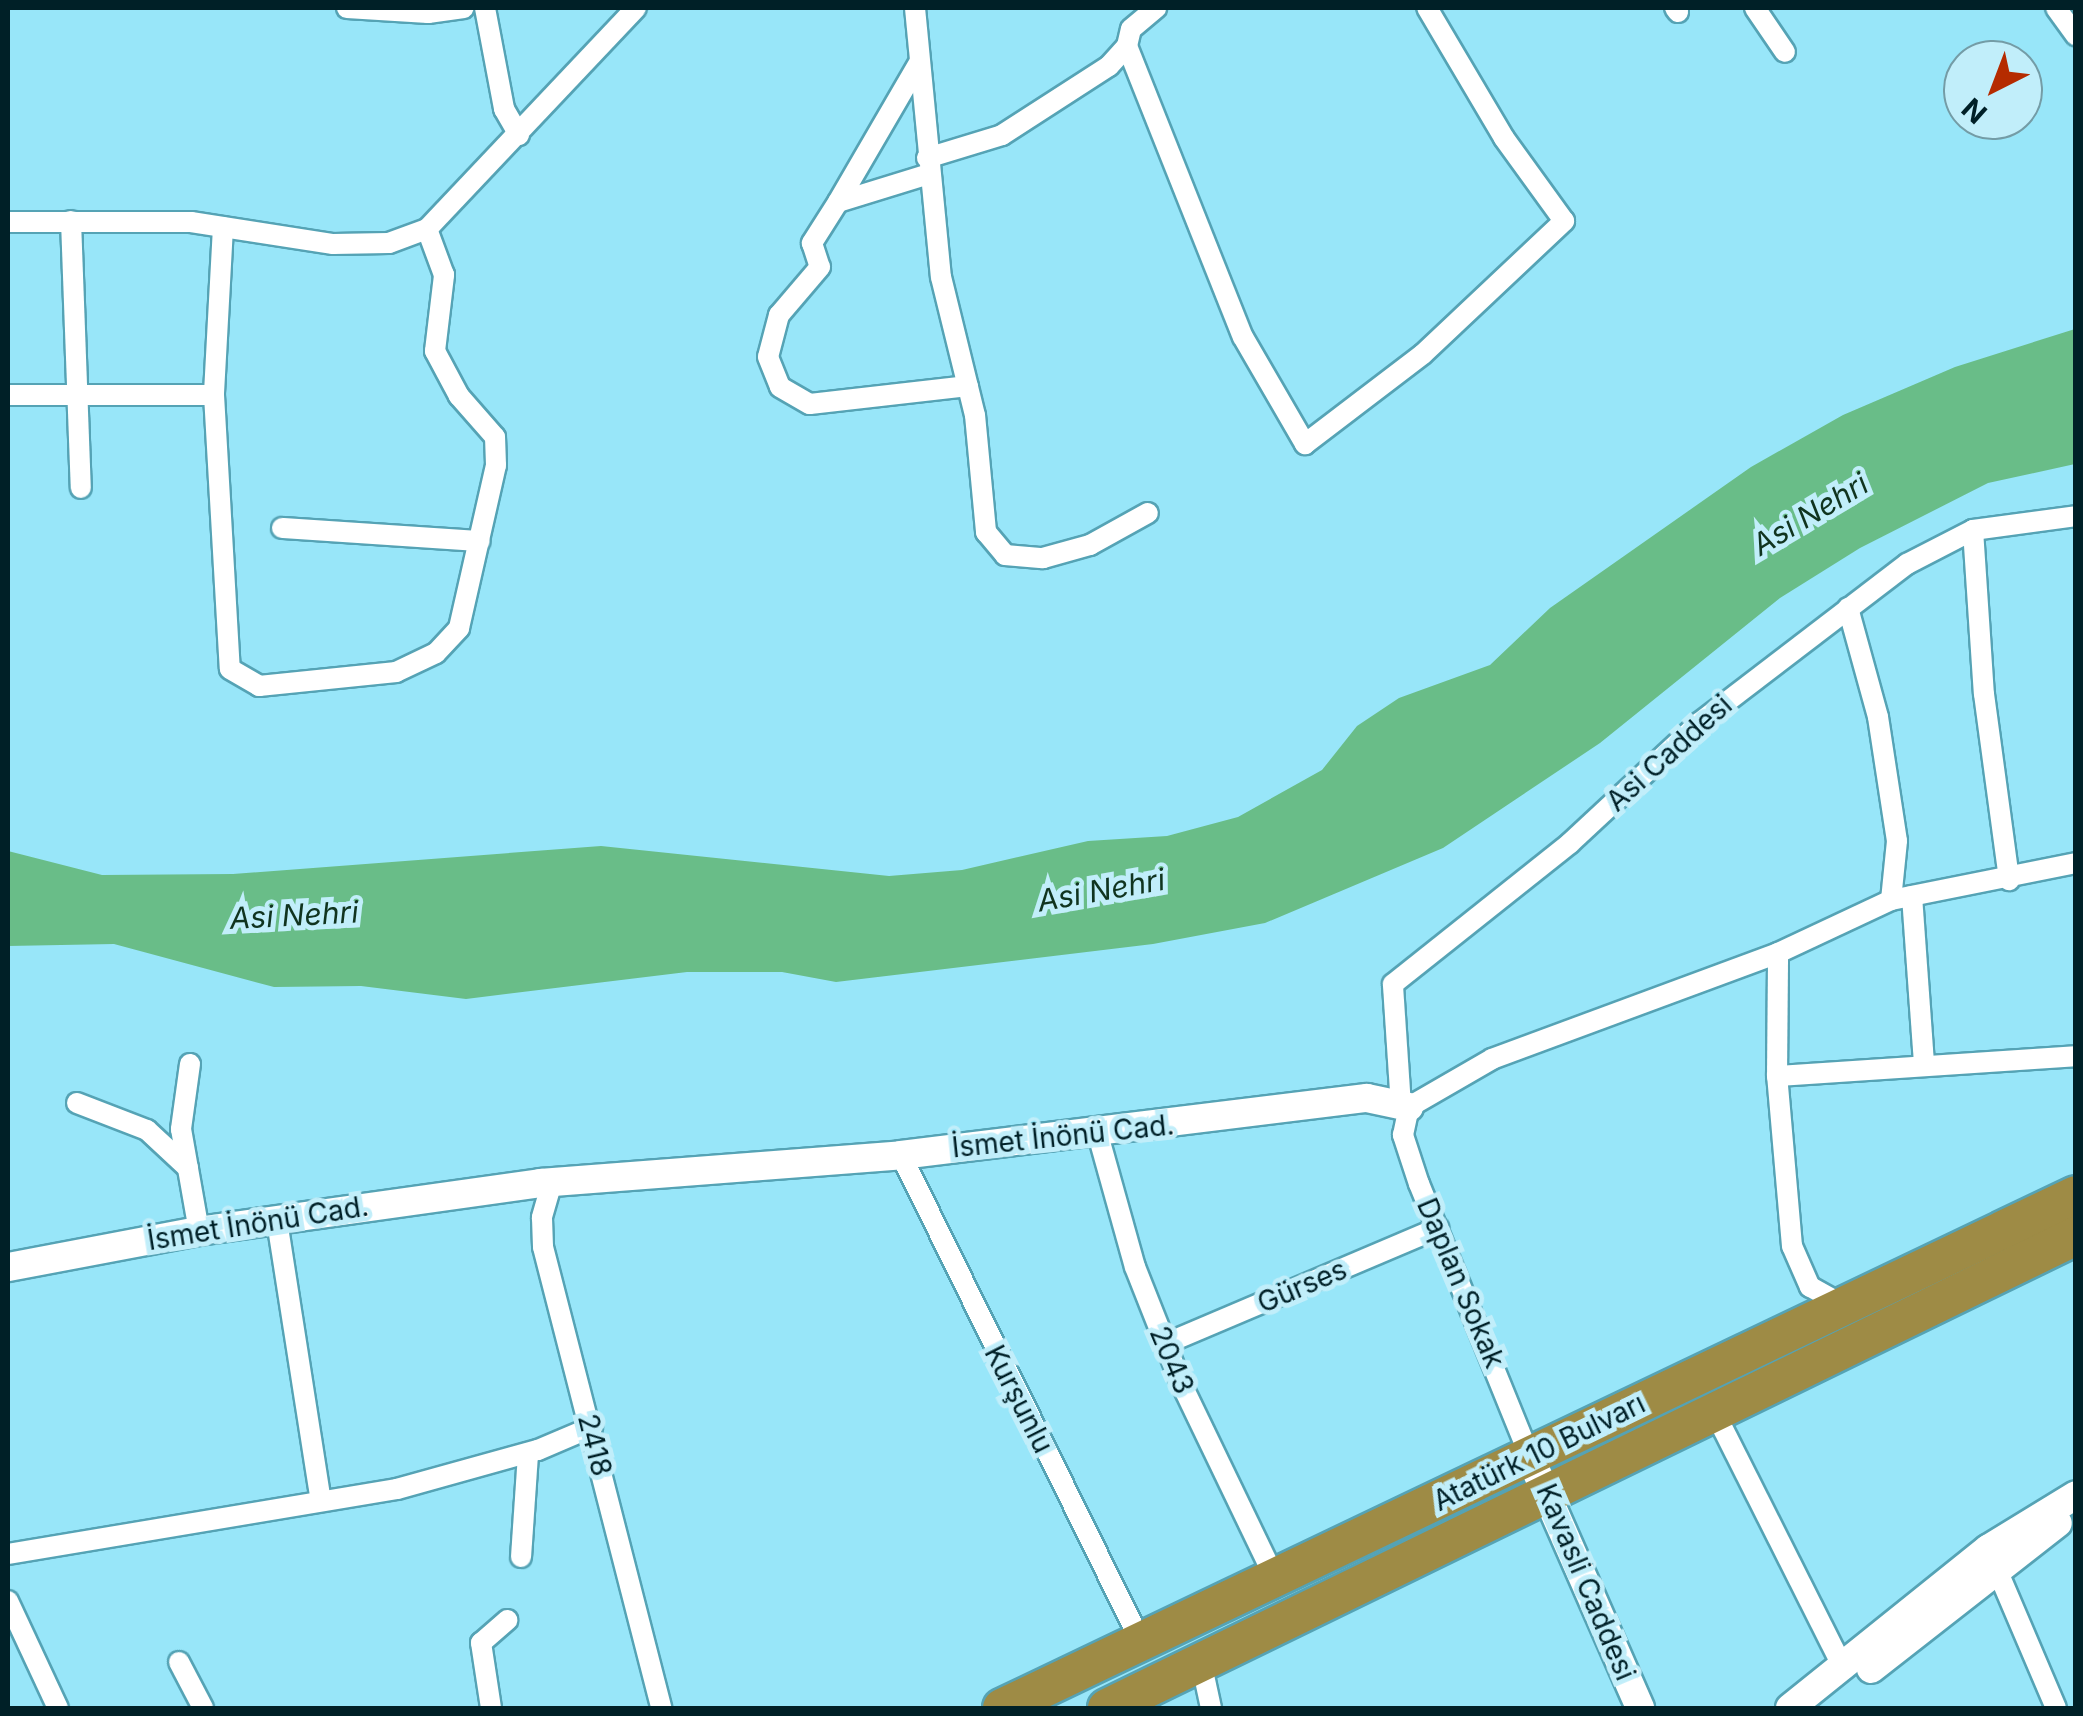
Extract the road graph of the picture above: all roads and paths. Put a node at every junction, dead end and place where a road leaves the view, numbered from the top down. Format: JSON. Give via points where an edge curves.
{"nodes":[{"id":1,"x":347,"y":8,"type":"edge"},
{"id":2,"x":464,"y":8,"type":"edge"},
{"id":3,"x":485,"y":8,"type":"edge"},
{"id":4,"x":636,"y":8,"type":"edge"},
{"id":5,"x":914,"y":8,"type":"edge"},
{"id":6,"x":1156,"y":8,"type":"edge"},
{"id":7,"x":1427,"y":8,"type":"edge"},
{"id":8,"x":1755,"y":8,"type":"edge"},
{"id":9,"x":2056,"y":8,"type":"edge"},
{"id":10,"x":2076,"y":36,"type":"edge"},
{"id":11,"x":1127,"y":46,"type":"junction"},
{"id":12,"x":1784,"y":52,"type":"dead end"},
{"id":13,"x":919,"y":63,"type":"junction"},
{"id":14,"x":519,"y":135,"type":"junction"},
{"id":15,"x":928,"y":166,"type":"junction"},
{"id":16,"x":838,"y":202,"type":"junction"},
{"id":17,"x":70,"y":221,"type":"junction"},
{"id":18,"x":8,"y":222,"type":"edge"},
{"id":19,"x":223,"y":227,"type":"junction"},
{"id":20,"x":427,"y":230,"type":"junction"},
{"id":21,"x":968,"y":386,"type":"junction"},
{"id":22,"x":77,"y":393,"type":"junction"},
{"id":23,"x":214,"y":394,"type":"junction"},
{"id":24,"x":8,"y":395,"type":"edge"},
{"id":25,"x":81,"y":488,"type":"dead end"},
{"id":26,"x":1148,"y":513,"type":"dead end"},
{"id":27,"x":2076,"y":516,"type":"edge"},
{"id":28,"x":282,"y":528,"type":"dead end"},
{"id":29,"x":1974,"y":530,"type":"junction"},
{"id":30,"x":480,"y":541,"type":"junction"},
{"id":31,"x":1848,"y":608,"type":"junction"},
{"id":32,"x":2076,"y":863,"type":"edge"},
{"id":33,"x":2008,"y":880,"type":"junction"},
{"id":34,"x":1912,"y":896,"type":"junction"},
{"id":35,"x":1890,"y":900,"type":"junction"},
{"id":36,"x":1778,"y":953,"type":"junction"},
{"id":37,"x":2076,"y":1056,"type":"edge"},
{"id":38,"x":190,"y":1064,"type":"dead end"},
{"id":39,"x":1924,"y":1064,"type":"junction"},
{"id":40,"x":1776,"y":1076,"type":"junction"},
{"id":41,"x":77,"y":1103,"type":"dead end"},
{"id":42,"x":1405,"y":1107,"type":"junction"},
{"id":43,"x":1097,"y":1131,"type":"junction"},
{"id":44,"x":901,"y":1155,"type":"junction"},
{"id":45,"x":188,"y":1168,"type":"junction"},
{"id":46,"x":552,"y":1182,"type":"junction"},
{"id":47,"x":2076,"y":1195,"type":"edge"},
{"id":48,"x":277,"y":1221,"type":"junction"},
{"id":49,"x":1438,"y":1228,"type":"junction"},
{"id":50,"x":199,"y":1231,"type":"junction"},
{"id":51,"x":2076,"y":1236,"type":"edge"},
{"id":52,"x":8,"y":1267,"type":"edge"},
{"id":53,"x":1843,"y":1305,"type":"junction"},
{"id":54,"x":1166,"y":1344,"type":"junction"},
{"id":55,"x":1715,"y":1412,"type":"junction"},
{"id":56,"x":592,"y":1427,"type":"junction"},
{"id":57,"x":528,"y":1452,"type":"junction"},
{"id":58,"x":1530,"y":1456,"type":"junction"},
{"id":59,"x":1552,"y":1494,"type":"junction"},
{"id":60,"x":2076,"y":1495,"type":"edge"},
{"id":61,"x":320,"y":1496,"type":"junction"},
{"id":62,"x":2076,"y":1509,"type":"edge"},
{"id":63,"x":8,"y":1554,"type":"edge"},
{"id":64,"x":521,"y":1557,"type":"dead end"},
{"id":65,"x":1993,"y":1560,"type":"junction"},
{"id":66,"x":1275,"y":1578,"type":"junction"},
{"id":67,"x":8,"y":1601,"type":"edge"},
{"id":68,"x":506,"y":1620,"type":"dead end"},
{"id":69,"x":1141,"y":1642,"type":"junction"},
{"id":70,"x":179,"y":1662,"type":"dead end"},
{"id":71,"x":1202,"y":1666,"type":"junction"},
{"id":72,"x":1844,"y":1669,"type":"junction"},
{"id":73,"x":58,"y":1708,"type":"edge"},
{"id":74,"x":203,"y":1708,"type":"edge"},
{"id":75,"x":492,"y":1708,"type":"edge"},
{"id":76,"x":661,"y":1708,"type":"edge"},
{"id":77,"x":1002,"y":1708,"type":"edge"},
{"id":78,"x":1107,"y":1708,"type":"edge"},
{"id":79,"x":1212,"y":1708,"type":"edge"},
{"id":80,"x":1640,"y":1708,"type":"edge"},
{"id":81,"x":1790,"y":1708,"type":"edge"},
{"id":82,"x":1818,"y":1708,"type":"edge"},
{"id":83,"x":2056,"y":1708,"type":"edge"}],
"edges":[{"from":1,"to":2,"type":"street"},
{"from":3,"to":14,"type":"street","via":[[504,109]]},
{"from":4,"to":14,"type":"street"},
{"from":5,"to":13,"type":"street"},
{"from":6,"to":11,"type":"street","via":[[1130,29]]},
{"from":7,"to":11,"type":"street","via":[[1504,138],[1564,222],[1423,354],[1305,444],[1243,337]]},
{"from":8,"to":12,"type":"street"},
{"from":9,"to":10,"type":"street"},
{"from":11,"to":15,"type":"street","via":[[1109,66],[1002,135]]},
{"from":13,"to":15,"type":"street"},
{"from":13,"to":16,"type":"street"},
{"from":14,"to":20,"type":"street"},
{"from":15,"to":16,"type":"street"},
{"from":15,"to":21,"type":"street","via":[[942,278]]},
{"from":16,"to":21,"type":"street","via":[[812,242],[820,267],[779,316],[768,357],[780,386],[810,404]]},
{"from":17,"to":18,"type":"street"},
{"from":17,"to":19,"type":"street"},
{"from":17,"to":22,"type":"street"},
{"from":19,"to":20,"type":"street","via":[[333,244],[389,242]]},
{"from":19,"to":23,"type":"street"},
{"from":20,"to":30,"type":"street","via":[[444,275],[435,350],[459,396],[496,437]]},
{"from":21,"to":26,"type":"street","via":[[984,524],[1005,555],[1026,560],[1074,550]]},
{"from":22,"to":23,"type":"street"},
{"from":22,"to":24,"type":"street"},
{"from":22,"to":25,"type":"street"},
{"from":23,"to":30,"type":"street","via":[[230,669],[241,680],[258,686],[315,684],[422,662],[459,628]]},
{"from":27,"to":29,"type":"street","name":"Asi Caddesi"},
{"from":28,"to":30,"type":"street"},
{"from":29,"to":31,"type":"street","name":"Asi Caddesi","via":[[1907,564]]},
{"from":29,"to":33,"type":"street","via":[[1984,694]]},
{"from":31,"to":35,"type":"street","via":[[1878,717],[1896,841]]},
{"from":31,"to":42,"type":"street","name":"Asi Caddesi","via":[[1699,722],[1570,843],[1394,984]]},
{"from":32,"to":33,"type":"street"},
{"from":33,"to":34,"type":"street"},
{"from":34,"to":35,"type":"street"},
{"from":34,"to":39,"type":"street"},
{"from":35,"to":36,"type":"street"},
{"from":36,"to":40,"type":"street"},
{"from":36,"to":42,"type":"street","via":[[1492,1060]]},
{"from":37,"to":39,"type":"street"},
{"from":38,"to":45,"type":"street","via":[[181,1128]]},
{"from":39,"to":40,"type":"street"},
{"from":40,"to":53,"type":"street","via":[[1792,1246],[1810,1287]]},
{"from":41,"to":45,"type":"street","via":[[147,1130]]},
{"from":42,"to":43,"type":"street","name":"İsmet İnönü Cad.","via":[[1367,1098]]},
{"from":42,"to":49,"type":"street","name":"Daplan Sokak","via":[[1403,1135]]},
{"from":43,"to":44,"type":"street","name":"İsmet İnönü Cad."},
{"from":43,"to":54,"type":"street","name":"2043","via":[[1135,1266]]},
{"from":44,"to":46,"type":"street","name":"İsmet İnönü Cad."},
{"from":44,"to":69,"type":"street","name":"Kurşunlu"},
{"from":45,"to":50,"type":"street"},
{"from":46,"to":48,"type":"street","name":"İsmet İnönü Cad."},
{"from":46,"to":56,"type":"street","name":"2418","via":[[543,1247]]},
{"from":47,"to":53,"type":"highway","name":"Atatürk 10 Bulvarı"},
{"from":48,"to":50,"type":"street","name":"İsmet İnönü Cad."},
{"from":48,"to":61,"type":"street"},
{"from":49,"to":54,"type":"street","name":"Gürses"},
{"from":49,"to":58,"type":"street","name":"Daplan Sokak"},
{"from":50,"to":52,"type":"street","name":"İsmet İnönü Cad."},
{"from":51,"to":55,"type":"highway","name":"Atatürk 10 Bulvarı"},
{"from":53,"to":58,"type":"highway","name":"Atatürk 10 Bulvarı"},
{"from":54,"to":66,"type":"street","name":"2043"},
{"from":55,"to":59,"type":"highway","name":"Atatürk 10 Bulvarı"},
{"from":55,"to":72,"type":"street"},
{"from":56,"to":57,"type":"street"},
{"from":56,"to":76,"type":"street","name":"2418"},
{"from":57,"to":61,"type":"street","via":[[397,1488]]},
{"from":57,"to":64,"type":"street"},
{"from":58,"to":59,"type":"street","name":"Kavasli Caddesi"},
{"from":58,"to":66,"type":"highway","name":"Atatürk 10 Bulvarı"},
{"from":59,"to":71,"type":"highway","name":"Atatürk 10 Bulvarı"},
{"from":59,"to":80,"type":"street","name":"Kavasli Caddesi"},
{"from":60,"to":65,"type":"street"},
{"from":61,"to":63,"type":"street"},
{"from":62,"to":65,"type":"street"},
{"from":65,"to":72,"type":"street"},
{"from":65,"to":82,"type":"street"},
{"from":65,"to":83,"type":"street"},
{"from":66,"to":69,"type":"highway","name":"Atatürk 10 Bulvarı"},
{"from":67,"to":73,"type":"street"},
{"from":68,"to":75,"type":"street","via":[[480,1644]]},
{"from":69,"to":77,"type":"highway","name":"Atatürk 10 Bulvarı"},
{"from":70,"to":74,"type":"street"},
{"from":71,"to":78,"type":"highway","name":"Atatürk 10 Bulvarı"},
{"from":71,"to":79,"type":"street"},
{"from":72,"to":81,"type":"street"}]}
